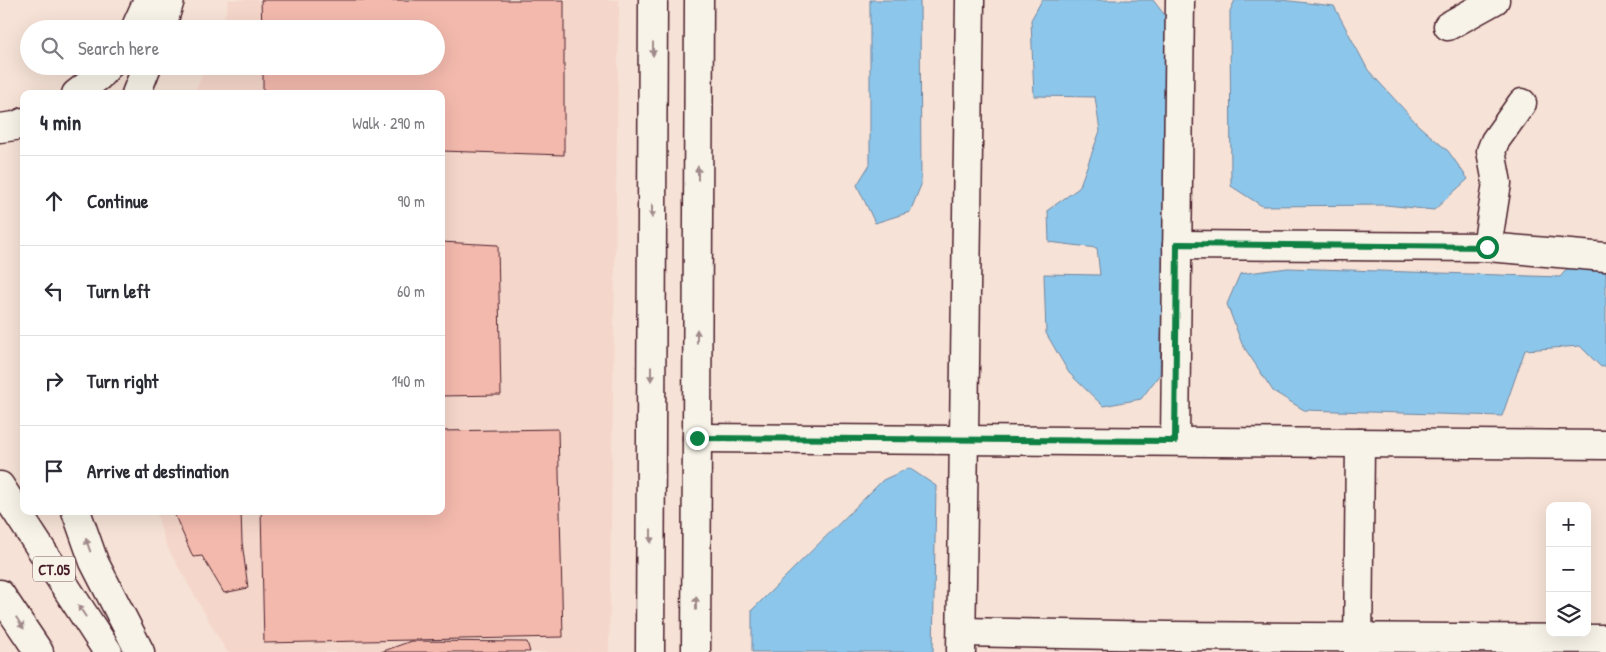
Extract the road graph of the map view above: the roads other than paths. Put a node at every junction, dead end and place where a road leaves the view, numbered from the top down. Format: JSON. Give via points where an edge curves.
{"nodes":[{"id":1,"x":148,"y":0,"type":"edge"},
{"id":2,"x":170,"y":0,"type":"edge"},
{"id":3,"x":654,"y":0,"type":"edge"},
{"id":4,"x":699,"y":0,"type":"edge"},
{"id":5,"x":970,"y":0,"type":"edge"},
{"id":6,"x":1180,"y":0,"type":"edge"},
{"id":7,"x":1495,"y":0,"type":"edge"},
{"id":8,"x":139,"y":20,"type":"edge"},
{"id":9,"x":164,"y":20,"type":"edge"},
{"id":10,"x":1448,"y":26,"type":"dead end"},
{"id":11,"x":100,"y":75,"type":"edge"},
{"id":12,"x":143,"y":75,"type":"edge"},
{"id":13,"x":81,"y":90,"type":"edge"},
{"id":14,"x":138,"y":90,"type":"edge"},
{"id":15,"x":1522,"y":102,"type":"dead end"},
{"id":16,"x":20,"y":124,"type":"edge"},
{"id":17,"x":0,"y":128,"type":"edge"},
{"id":18,"x":1177,"y":244,"type":"junction"},
{"id":19,"x":1487,"y":247,"type":"junction"},
{"id":20,"x":1606,"y":257,"type":"edge"},
{"id":21,"x":697,"y":438,"type":"junction"},
{"id":22,"x":965,"y":440,"type":"junction"},
{"id":23,"x":1175,"y":441,"type":"junction"},
{"id":24,"x":1360,"y":443,"type":"junction"},
{"id":25,"x":1606,"y":445,"type":"edge"},
{"id":26,"x":0,"y":486,"type":"edge"},
{"id":27,"x":77,"y":515,"type":"edge"},
{"id":28,"x":0,"y":594,"type":"edge"},
{"id":29,"x":1606,"y":639,"type":"edge"},
{"id":30,"x":961,"y":642,"type":"edge"},
{"id":31,"x":1168,"y":644,"type":"edge"},
{"id":32,"x":1358,"y":644,"type":"edge"},
{"id":33,"x":39,"y":652,"type":"edge"},
{"id":34,"x":108,"y":652,"type":"edge"},
{"id":35,"x":140,"y":652,"type":"edge"},
{"id":36,"x":650,"y":652,"type":"edge"},
{"id":37,"x":696,"y":652,"type":"edge"}],
"edges":[{"from":1,"to":8,"type":"main road"},
{"from":2,"to":9,"type":"main road"},
{"from":3,"to":36,"type":"main road","one_way":true},
{"from":21,"to":4,"type":"main road","one_way":true},
{"from":5,"to":22,"type":"main road"},
{"from":6,"to":18,"type":"main road"},
{"from":7,"to":10,"type":"main road"},
{"from":11,"to":13,"type":"main road"},
{"from":12,"to":14,"type":"main road"},
{"from":15,"to":19,"type":"main road","via":[[1494,141],[1491,151],[1497,183]]},
{"from":16,"to":17,"type":"main road"},
{"from":18,"to":19,"type":"main road"},
{"from":18,"to":23,"type":"main road"},
{"from":19,"to":20,"type":"main road"},
{"from":21,"to":22,"type":"main road"},
{"from":37,"to":21,"type":"main road","one_way":true},
{"from":22,"to":23,"type":"main road"},
{"from":22,"to":30,"type":"main road"},
{"from":23,"to":24,"type":"main road"},
{"from":24,"to":25,"type":"main road"},
{"from":24,"to":32,"type":"main road"},
{"from":34,"to":26,"type":"main road","number":"CT.05","one_way":true},
{"from":35,"to":27,"type":"main road","one_way":true,"via":[[94,562]]},
{"from":28,"to":33,"type":"main road","one_way":true},
{"from":29,"to":32,"type":"main road"},
{"from":30,"to":31,"type":"main road"},
{"from":31,"to":32,"type":"main road"}]}
